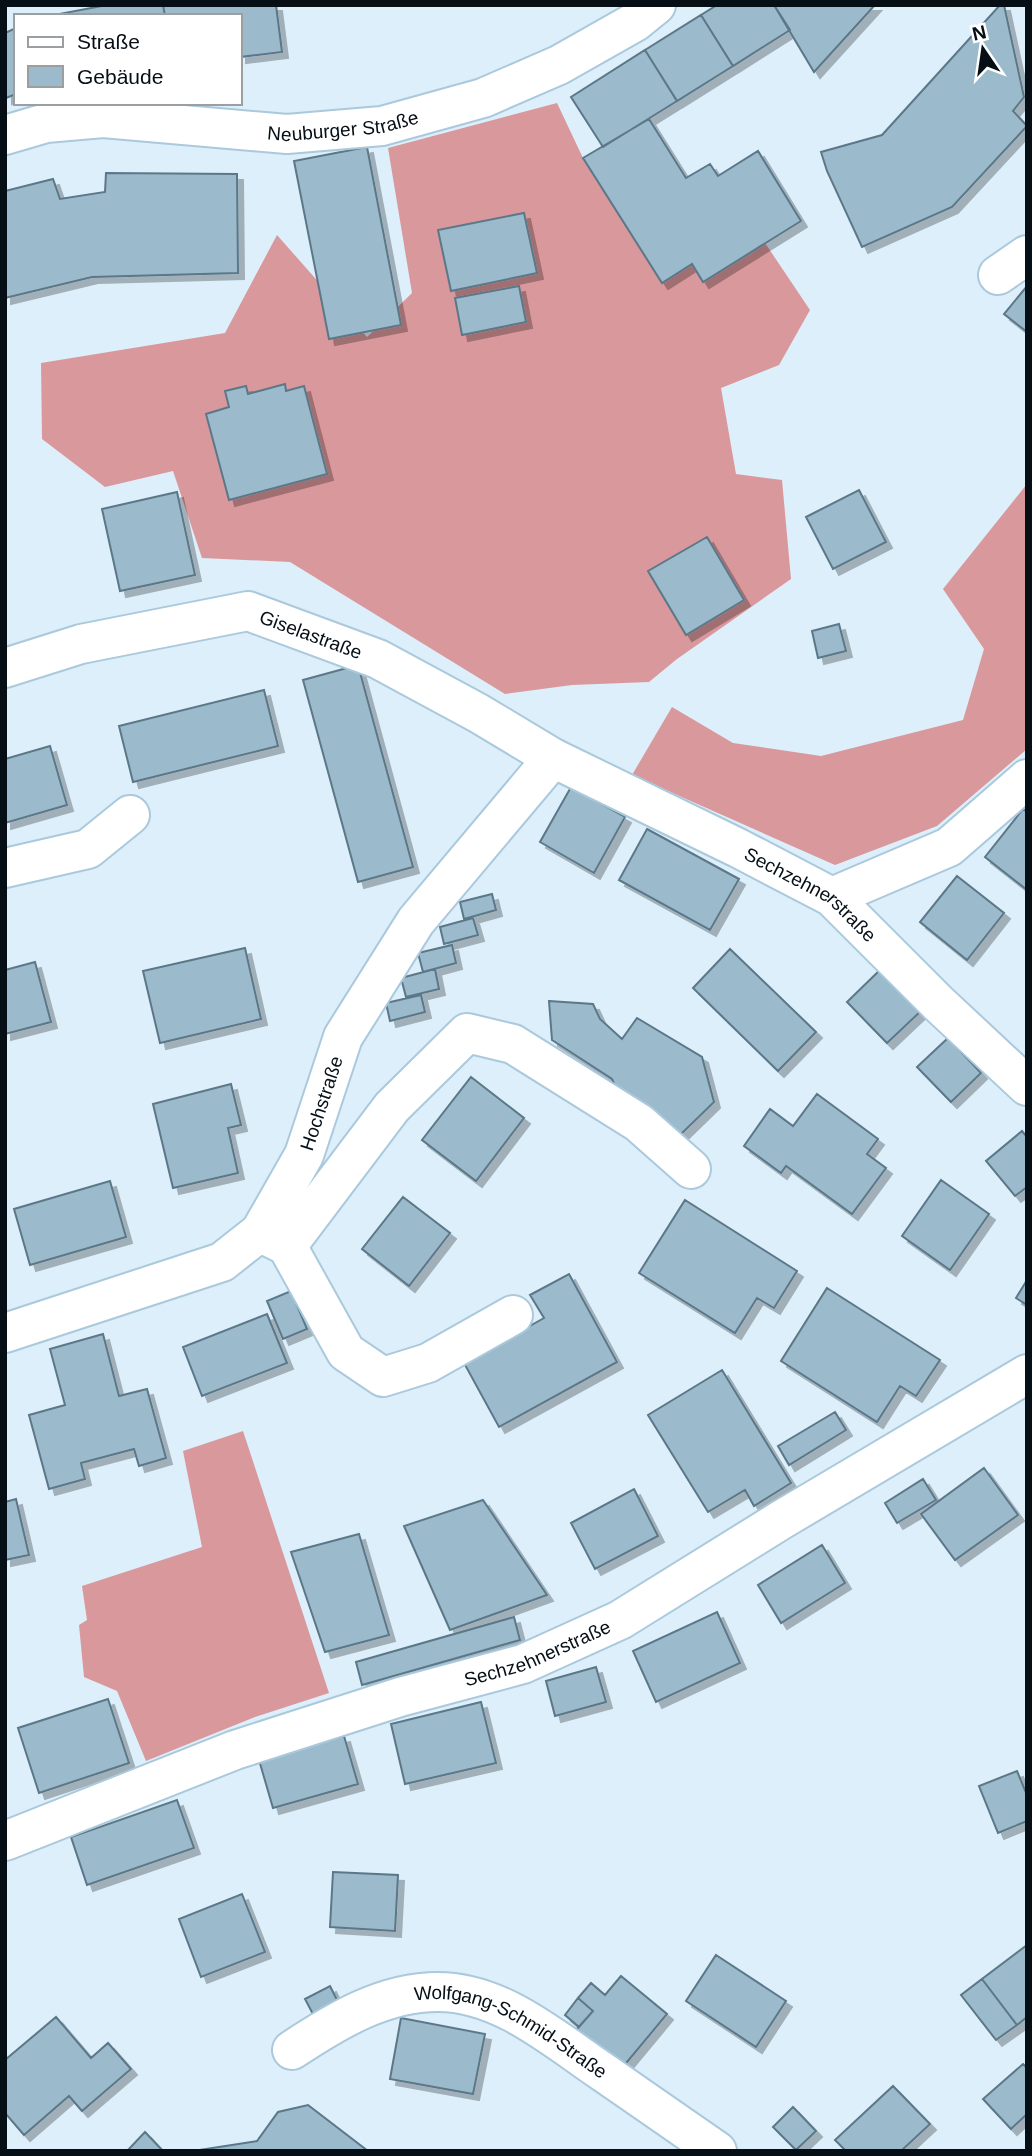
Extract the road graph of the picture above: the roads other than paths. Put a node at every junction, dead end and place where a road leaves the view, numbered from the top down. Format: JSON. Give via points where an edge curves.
{"nodes":[{"id":1,"x":641,"y":11,"type":"edge"},
{"id":2,"x":5,"y":135,"type":"edge"},
{"id":3,"x":5,"y":668,"type":"edge"},
{"id":4,"x":553,"y":758,"type":"junction"},
{"id":5,"x":1027,"y":779,"type":"edge"},
{"id":6,"x":130,"y":815,"type":"dead end"},
{"id":7,"x":5,"y":869,"type":"edge"},
{"id":8,"x":832,"y":897,"type":"junction"},
{"id":9,"x":1027,"y":1086,"type":"edge"},
{"id":10,"x":691,"y":1169,"type":"dead end"},
{"id":11,"x":273,"y":1239,"type":"junction"},
{"id":12,"x":513,"y":1315,"type":"dead end"},
{"id":13,"x":5,"y":1333,"type":"edge"},
{"id":14,"x":1027,"y":1374,"type":"edge"},
{"id":15,"x":5,"y":1841,"type":"edge"},
{"id":16,"x":292,"y":2050,"type":"dead end"},
{"id":17,"x":717,"y":2151,"type":"edge"}],
"edges":[{"from":1,"to":2,"type":"street","name":"Neuburger Straße","via":[[559,65],[483,99],[382,126],[287,134],[103,118],[46,123]]},
{"from":3,"to":4,"type":"street","name":"Giselastraße","via":[[81,644],[248,611],[377,659]]},
{"from":4,"to":8,"type":"street","name":"Sechzehnerstraße"},
{"from":4,"to":11,"type":"street","name":"Hochstraße","via":[[416,921],[343,1037]]},
{"from":5,"to":8,"type":"street","via":[[949,847]]},
{"from":6,"to":7,"type":"street","via":[[88,849]]},
{"from":8,"to":9,"type":"street","name":"Sechzehnerstraße"},
{"from":10,"to":11,"type":"street","via":[[639,1123],[513,1044],[467,1033],[392,1107]]},
{"from":11,"to":12,"type":"street","via":[[346,1352],[383,1377],[428,1363]]},
{"from":11,"to":13,"type":"street","name":"Hochstraße","via":[[222,1262]]},
{"from":14,"to":15,"type":"street","name":"Sechzehnerstraße","via":[[620,1620],[523,1664],[236,1751]]},
{"from":16,"to":17,"type":"street","name":"Wolfgang-Schmid-Straße","via":[[356,2011],[419,1994],[456,1993],[492,2003],[526,2020]]}]}
